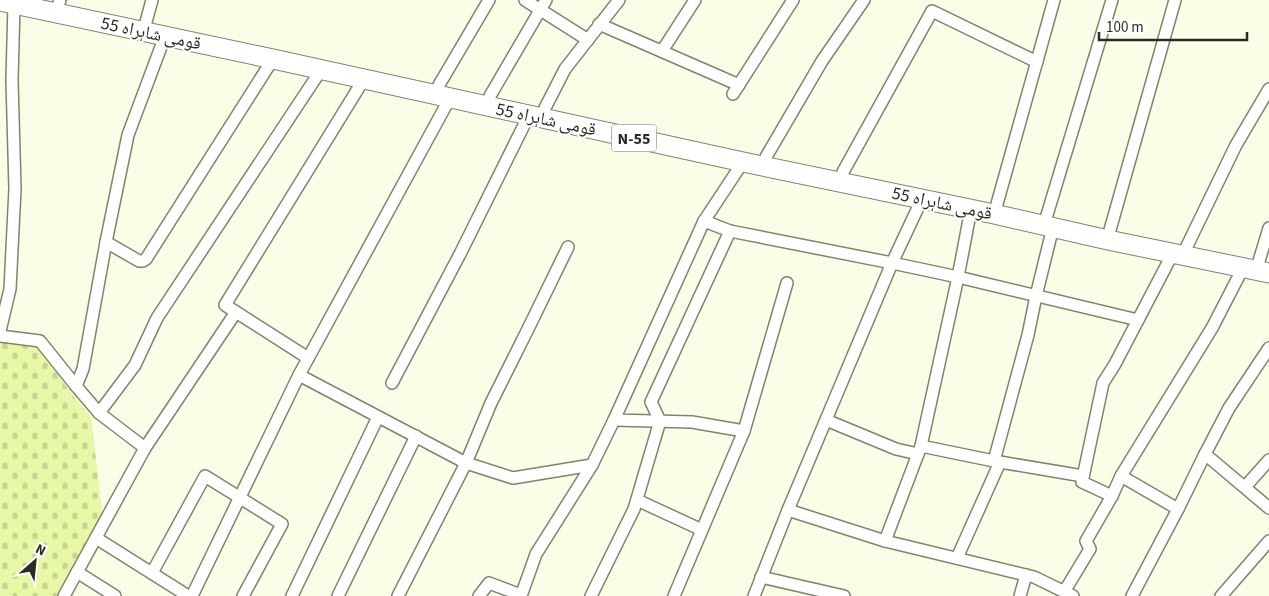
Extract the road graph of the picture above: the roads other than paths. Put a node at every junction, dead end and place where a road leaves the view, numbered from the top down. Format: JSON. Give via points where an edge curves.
{"nodes":[{"id":1,"x":152,"y":0,"type":"edge"},
{"id":2,"x":489,"y":0,"type":"edge"},
{"id":3,"x":526,"y":0,"type":"edge"},
{"id":4,"x":618,"y":0,"type":"edge"},
{"id":5,"x":696,"y":0,"type":"edge"},
{"id":6,"x":794,"y":0,"type":"edge"},
{"id":7,"x":864,"y":0,"type":"edge"},
{"id":8,"x":939,"y":0,"type":"edge"},
{"id":9,"x":1054,"y":0,"type":"edge"},
{"id":10,"x":1112,"y":0,"type":"edge"},
{"id":11,"x":1175,"y":0,"type":"edge"},
{"id":12,"x":55,"y":1,"type":"edge"},
{"id":13,"x":7,"y":2,"type":"edge"},
{"id":14,"x":543,"y":5,"type":"edge"},
{"id":15,"x":932,"y":11,"type":"junction"},
{"id":16,"x":146,"y":22,"type":"junction"},
{"id":17,"x":600,"y":24,"type":"junction"},
{"id":18,"x":165,"y":36,"type":"junction"},
{"id":19,"x":588,"y":40,"type":"junction"},
{"id":20,"x":662,"y":51,"type":"junction"},
{"id":21,"x":283,"y":58,"type":"junction"},
{"id":22,"x":1037,"y":62,"type":"junction"},
{"id":23,"x":320,"y":70,"type":"junction"},
{"id":24,"x":364,"y":79,"type":"junction"},
{"id":25,"x":1269,"y":89,"type":"edge"},
{"id":26,"x":444,"y":91,"type":"junction"},
{"id":27,"x":490,"y":96,"type":"junction"},
{"id":28,"x":537,"y":112,"type":"junction"},
{"id":29,"x":653,"y":137,"type":"junction"},
{"id":30,"x":766,"y":156,"type":"junction"},
{"id":31,"x":743,"y":162,"type":"junction"},
{"id":32,"x":833,"y":174,"type":"junction"},
{"id":33,"x":889,"y":187,"type":"junction"},
{"id":34,"x":922,"y":199,"type":"junction"},
{"id":35,"x":997,"y":204,"type":"junction"},
{"id":36,"x":970,"y":209,"type":"junction"},
{"id":37,"x":704,"y":221,"type":"junction"},
{"id":38,"x":1050,"y":221,"type":"junction"},
{"id":39,"x":1269,"y":228,"type":"edge"},
{"id":40,"x":1110,"y":230,"type":"junction"},
{"id":41,"x":730,"y":231,"type":"junction"},
{"id":42,"x":106,"y":242,"type":"junction"},
{"id":43,"x":568,"y":247,"type":"dead end"},
{"id":44,"x":1180,"y":249,"type":"junction"},
{"id":45,"x":892,"y":263,"type":"junction"},
{"id":46,"x":1260,"y":266,"type":"edge"},
{"id":47,"x":958,"y":277,"type":"junction"},
{"id":48,"x":787,"y":283,"type":"dead end"},
{"id":49,"x":1036,"y":296,"type":"junction"},
{"id":50,"x":236,"y":312,"type":"junction"},
{"id":51,"x":1138,"y":320,"type":"junction"},
{"id":52,"x":0,"y":331,"type":"edge"},
{"id":53,"x":0,"y":336,"type":"edge"},
{"id":54,"x":1269,"y":348,"type":"edge"},
{"id":55,"x":308,"y":358,"type":"junction"},
{"id":56,"x":299,"y":375,"type":"junction"},
{"id":57,"x":392,"y":383,"type":"dead end"},
{"id":58,"x":76,"y":386,"type":"junction"},
{"id":59,"x":99,"y":413,"type":"junction"},
{"id":60,"x":378,"y":416,"type":"junction"},
{"id":61,"x":614,"y":420,"type":"junction"},
{"id":62,"x":826,"y":420,"type":"junction"},
{"id":63,"x":660,"y":421,"type":"junction"},
{"id":64,"x":744,"y":431,"type":"junction"},
{"id":65,"x":416,"y":436,"type":"junction"},
{"id":66,"x":145,"y":448,"type":"junction"},
{"id":67,"x":920,"y":450,"type":"junction"},
{"id":68,"x":1205,"y":454,"type":"junction"},
{"id":69,"x":1269,"y":460,"type":"edge"},
{"id":70,"x":997,"y":461,"type":"junction"},
{"id":71,"x":466,"y":463,"type":"junction"},
{"id":72,"x":592,"y":465,"type":"junction"},
{"id":73,"x":1083,"y":476,"type":"junction"},
{"id":74,"x":1121,"y":476,"type":"junction"},
{"id":75,"x":1245,"y":487,"type":"junction"},
{"id":76,"x":1112,"y":496,"type":"junction"},
{"id":77,"x":239,"y":498,"type":"junction"},
{"id":78,"x":637,"y":500,"type":"junction"},
{"id":79,"x":1269,"y":508,"type":"edge"},
{"id":80,"x":1178,"y":509,"type":"junction"},
{"id":81,"x":788,"y":510,"type":"junction"},
{"id":82,"x":702,"y":530,"type":"junction"},
{"id":83,"x":96,"y":538,"type":"junction"},
{"id":84,"x":885,"y":541,"type":"junction"},
{"id":85,"x":1269,"y":541,"type":"edge"},
{"id":86,"x":957,"y":558,"type":"junction"},
{"id":87,"x":77,"y":572,"type":"junction"},
{"id":88,"x":152,"y":574,"type":"junction"},
{"id":89,"x":1026,"y":575,"type":"junction"},
{"id":90,"x":761,"y":577,"type":"junction"},
{"id":91,"x":1069,"y":594,"type":"edge"},
{"id":92,"x":64,"y":596,"type":"edge"},
{"id":93,"x":115,"y":596,"type":"edge"},
{"id":94,"x":190,"y":596,"type":"edge"},
{"id":95,"x":243,"y":596,"type":"edge"},
{"id":96,"x":292,"y":596,"type":"edge"},
{"id":97,"x":338,"y":596,"type":"edge"},
{"id":98,"x":398,"y":596,"type":"edge"},
{"id":99,"x":479,"y":596,"type":"edge"},
{"id":100,"x":521,"y":596,"type":"edge"},
{"id":101,"x":592,"y":596,"type":"edge"},
{"id":102,"x":674,"y":596,"type":"edge"},
{"id":103,"x":754,"y":596,"type":"edge"},
{"id":104,"x":844,"y":596,"type":"edge"},
{"id":105,"x":1020,"y":596,"type":"edge"},
{"id":106,"x":1132,"y":596,"type":"edge"},
{"id":107,"x":1221,"y":596,"type":"edge"}],
"edges":[{"from":1,"to":16,"type":"street"},
{"from":2,"to":26,"type":"street"},
{"from":3,"to":14,"type":"street"},
{"from":4,"to":17,"type":"street"},
{"from":5,"to":20,"type":"street"},
{"from":6,"to":20,"type":"street","via":[[736,89]]},
{"from":7,"to":30,"type":"street","via":[[822,61]]},
{"from":8,"to":15,"type":"street"},
{"from":9,"to":22,"type":"street"},
{"from":10,"to":38,"type":"street"},
{"from":11,"to":40,"type":"street"},
{"from":12,"to":16,"type":"highway","name":"قومی شاہراہ 55","number":"N-55"},
{"from":13,"to":18,"type":"highway","name":"قومی شاہراہ 55","number":"N-55"},
{"from":13,"to":52,"type":"street","via":[[14,189],[10,289]]},
{"from":14,"to":19,"type":"street"},
{"from":14,"to":27,"type":"street"},
{"from":15,"to":22,"type":"street"},
{"from":15,"to":32,"type":"street"},
{"from":16,"to":21,"type":"highway","name":"قومی شاہراہ 55","number":"N-55"},
{"from":17,"to":19,"type":"street"},
{"from":17,"to":20,"type":"street"},
{"from":18,"to":21,"type":"highway","name":"قومی شاہراہ 55","number":"N-55"},
{"from":18,"to":42,"type":"street","via":[[128,135]]},
{"from":19,"to":28,"type":"street"},
{"from":21,"to":23,"type":"highway","name":"قومی شاہراہ 55","number":"N-55"},
{"from":21,"to":26,"type":"highway","name":"قومی شاہراہ 55","number":"N-55"},
{"from":21,"to":42,"type":"street","via":[[146,259],[139,261]]},
{"from":22,"to":35,"type":"street"},
{"from":23,"to":24,"type":"highway","name":"قومی شاہراہ 55","number":"N-55"},
{"from":23,"to":59,"type":"street","via":[[157,318],[135,365]]},
{"from":24,"to":26,"type":"highway","name":"قومی شاہراہ 55","number":"N-55"},
{"from":24,"to":50,"type":"street","via":[[225,305]]},
{"from":25,"to":44,"type":"street"},
{"from":26,"to":27,"type":"highway","name":"قومی شاہراہ 55","number":"N-55"},
{"from":26,"to":28,"type":"highway","name":"قومی شاہراہ 55","number":"N-55"},
{"from":26,"to":55,"type":"street"},
{"from":27,"to":28,"type":"highway","name":"قومی شاہراہ 55","number":"N-55"},
{"from":28,"to":29,"type":"highway","name":"قومی شاہراہ 55","number":"N-55"},
{"from":28,"to":57,"type":"street"},
{"from":29,"to":30,"type":"highway","name":"قومی شاہراہ 55","number":"N-55"},
{"from":29,"to":31,"type":"highway","name":"قومی شاہراہ 55","number":"N-55"},
{"from":30,"to":32,"type":"highway","name":"قومی شاہراہ 55","number":"N-55"},
{"from":31,"to":32,"type":"highway","name":"قومی شاہراہ 55","number":"N-55"},
{"from":31,"to":37,"type":"street"},
{"from":32,"to":33,"type":"highway","name":"قومی شاہراہ 55","number":"N-55"},
{"from":33,"to":34,"type":"highway","name":"قومی شاہراہ 55","number":"N-55"},
{"from":33,"to":35,"type":"highway","name":"قومی شاہراہ 55","number":"N-55"},
{"from":34,"to":36,"type":"highway","name":"قومی شاہراہ 55","number":"N-55"},
{"from":34,"to":45,"type":"street"},
{"from":35,"to":38,"type":"highway","name":"قومی شاہراہ 55","number":"N-55"},
{"from":36,"to":38,"type":"highway","name":"قومی شاہراہ 55","number":"N-55"},
{"from":36,"to":47,"type":"street"},
{"from":37,"to":41,"type":"street"},
{"from":37,"to":61,"type":"street"},
{"from":38,"to":40,"type":"highway","name":"قومی شاہراہ 55","number":"N-55"},
{"from":38,"to":44,"type":"highway","name":"قومی شاہراہ 55","number":"N-55"},
{"from":38,"to":49,"type":"street"},
{"from":39,"to":46,"type":"street"},
{"from":40,"to":44,"type":"highway","name":"قومی شاہراہ 55","number":"N-55"},
{"from":41,"to":45,"type":"street"},
{"from":41,"to":63,"type":"street","via":[[651,402]]},
{"from":42,"to":58,"type":"street","via":[[83,369]]},
{"from":43,"to":71,"type":"street","via":[[491,402]]},
{"from":44,"to":46,"type":"highway","name":"قومی شاہراہ 55","number":"N-55"},
{"from":44,"to":51,"type":"street"},
{"from":45,"to":47,"type":"street"},
{"from":45,"to":62,"type":"street"},
{"from":46,"to":74,"type":"street","via":[[1212,328]]},
{"from":47,"to":49,"type":"street"},
{"from":47,"to":67,"type":"street"},
{"from":48,"to":64,"type":"street"},
{"from":49,"to":51,"type":"street"},
{"from":49,"to":70,"type":"street"},
{"from":50,"to":55,"type":"street"},
{"from":50,"to":66,"type":"street"},
{"from":51,"to":73,"type":"street","via":[[1103,383]]},
{"from":53,"to":58,"type":"street","via":[[40,341]]},
{"from":54,"to":68,"type":"street","via":[[1229,408]]},
{"from":55,"to":56,"type":"street"},
{"from":56,"to":60,"type":"street"},
{"from":56,"to":77,"type":"street"},
{"from":58,"to":59,"type":"street"},
{"from":59,"to":66,"type":"street"},
{"from":60,"to":65,"type":"street"},
{"from":60,"to":96,"type":"street"},
{"from":61,"to":63,"type":"street"},
{"from":61,"to":72,"type":"street"},
{"from":62,"to":67,"type":"street","via":[[896,450]]},
{"from":62,"to":81,"type":"street"},
{"from":63,"to":64,"type":"street","via":[[692,422]]},
{"from":63,"to":78,"type":"street"},
{"from":64,"to":82,"type":"street"},
{"from":65,"to":71,"type":"street"},
{"from":65,"to":97,"type":"street"},
{"from":66,"to":83,"type":"street"},
{"from":67,"to":70,"type":"street"},
{"from":67,"to":84,"type":"street"},
{"from":68,"to":75,"type":"street"},
{"from":68,"to":80,"type":"street"},
{"from":69,"to":75,"type":"street"},
{"from":70,"to":73,"type":"street"},
{"from":70,"to":86,"type":"street"},
{"from":71,"to":72,"type":"street","via":[[513,478]]},
{"from":71,"to":98,"type":"street"},
{"from":72,"to":100,"type":"street","via":[[536,554]]},
{"from":73,"to":76,"type":"street","via":[[1082,482]]},
{"from":74,"to":76,"type":"street"},
{"from":74,"to":80,"type":"street"},
{"from":75,"to":79,"type":"street"},
{"from":76,"to":91,"type":"street","via":[[1086,540],[1090,549]]},
{"from":77,"to":88,"type":"street","via":[[205,476]]},
{"from":77,"to":94,"type":"street"},
{"from":77,"to":95,"type":"street","via":[[282,524]]},
{"from":78,"to":82,"type":"street"},
{"from":78,"to":101,"type":"street"},
{"from":80,"to":106,"type":"street"},
{"from":81,"to":84,"type":"street"},
{"from":81,"to":90,"type":"street"},
{"from":82,"to":102,"type":"street"},
{"from":83,"to":87,"type":"street"},
{"from":83,"to":88,"type":"street"},
{"from":84,"to":86,"type":"street"},
{"from":85,"to":107,"type":"street"},
{"from":86,"to":89,"type":"street"},
{"from":87,"to":92,"type":"street"},
{"from":87,"to":93,"type":"street"},
{"from":88,"to":94,"type":"street"},
{"from":89,"to":91,"type":"street"},
{"from":89,"to":105,"type":"street"},
{"from":90,"to":103,"type":"street"},
{"from":90,"to":104,"type":"street"},
{"from":99,"to":100,"type":"street","via":[[489,583]]}]}
